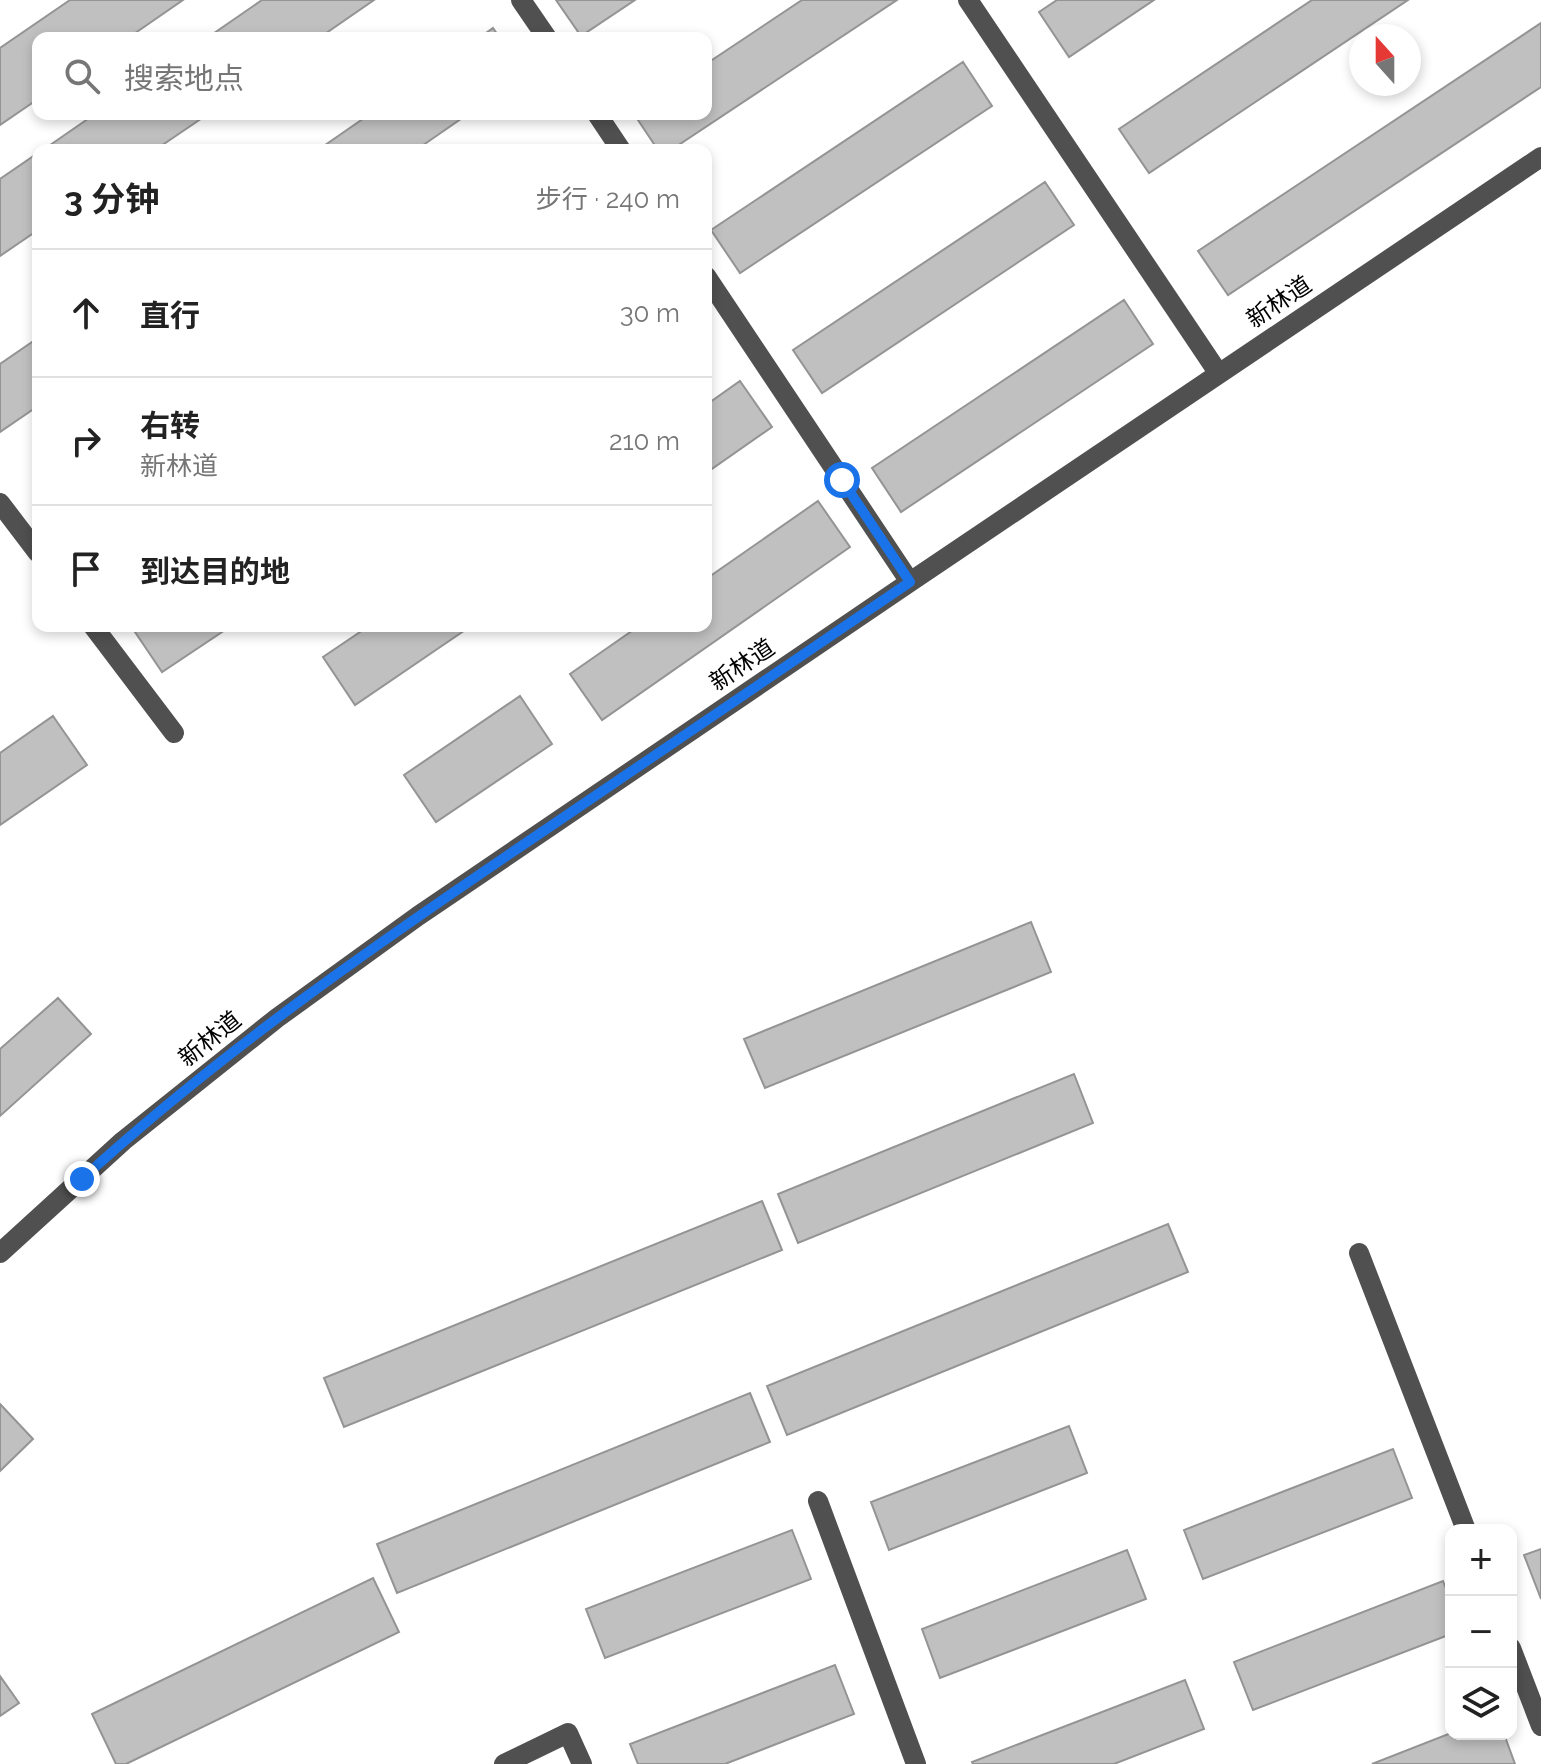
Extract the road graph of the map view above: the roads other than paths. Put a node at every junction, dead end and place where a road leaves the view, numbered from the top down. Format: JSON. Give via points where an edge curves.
{"nodes":[{"id":1,"x":521,"y":0,"type":"edge"},
{"id":2,"x":968,"y":0,"type":"edge"},
{"id":3,"x":543,"y":32,"type":"edge"},
{"id":4,"x":601,"y":120,"type":"edge"},
{"id":5,"x":617,"y":144,"type":"edge"},
{"id":6,"x":1541,"y":157,"type":"edge"},
{"id":7,"x":712,"y":285,"type":"edge"},
{"id":8,"x":1219,"y":374,"type":"junction"},
{"id":9,"x":0,"y":503,"type":"edge"},
{"id":10,"x":32,"y":545,"type":"edge"},
{"id":11,"x":910,"y":582,"type":"junction"},
{"id":12,"x":98,"y":632,"type":"edge"},
{"id":13,"x":174,"y":733,"type":"dead end"},
{"id":14,"x":0,"y":1253,"type":"edge"},
{"id":15,"x":1359,"y":1253,"type":"dead end"},
{"id":16,"x":818,"y":1501,"type":"dead end"},
{"id":17,"x":1464,"y":1524,"type":"edge"},
{"id":18,"x":1517,"y":1664,"type":"edge"},
{"id":19,"x":1541,"y":1726,"type":"edge"},
{"id":20,"x":504,"y":1764,"type":"edge"},
{"id":21,"x":582,"y":1764,"type":"edge"},
{"id":22,"x":916,"y":1764,"type":"edge"}],
"edges":[{"from":1,"to":3,"type":"street"},
{"from":2,"to":8,"type":"street"},
{"from":4,"to":5,"type":"street"},
{"from":6,"to":8,"type":"street","name":"新林道"},
{"from":7,"to":11,"type":"street"},
{"from":8,"to":11,"type":"street","name":"新林道"},
{"from":9,"to":10,"type":"street"},
{"from":11,"to":14,"type":"street","name":"新林道","via":[[418,916],[277,1018],[123,1141]]},
{"from":12,"to":13,"type":"street"},
{"from":15,"to":17,"type":"street"},
{"from":16,"to":22,"type":"street"},
{"from":18,"to":19,"type":"street"},
{"from":20,"to":21,"type":"street","via":[[568,1733]]}]}
